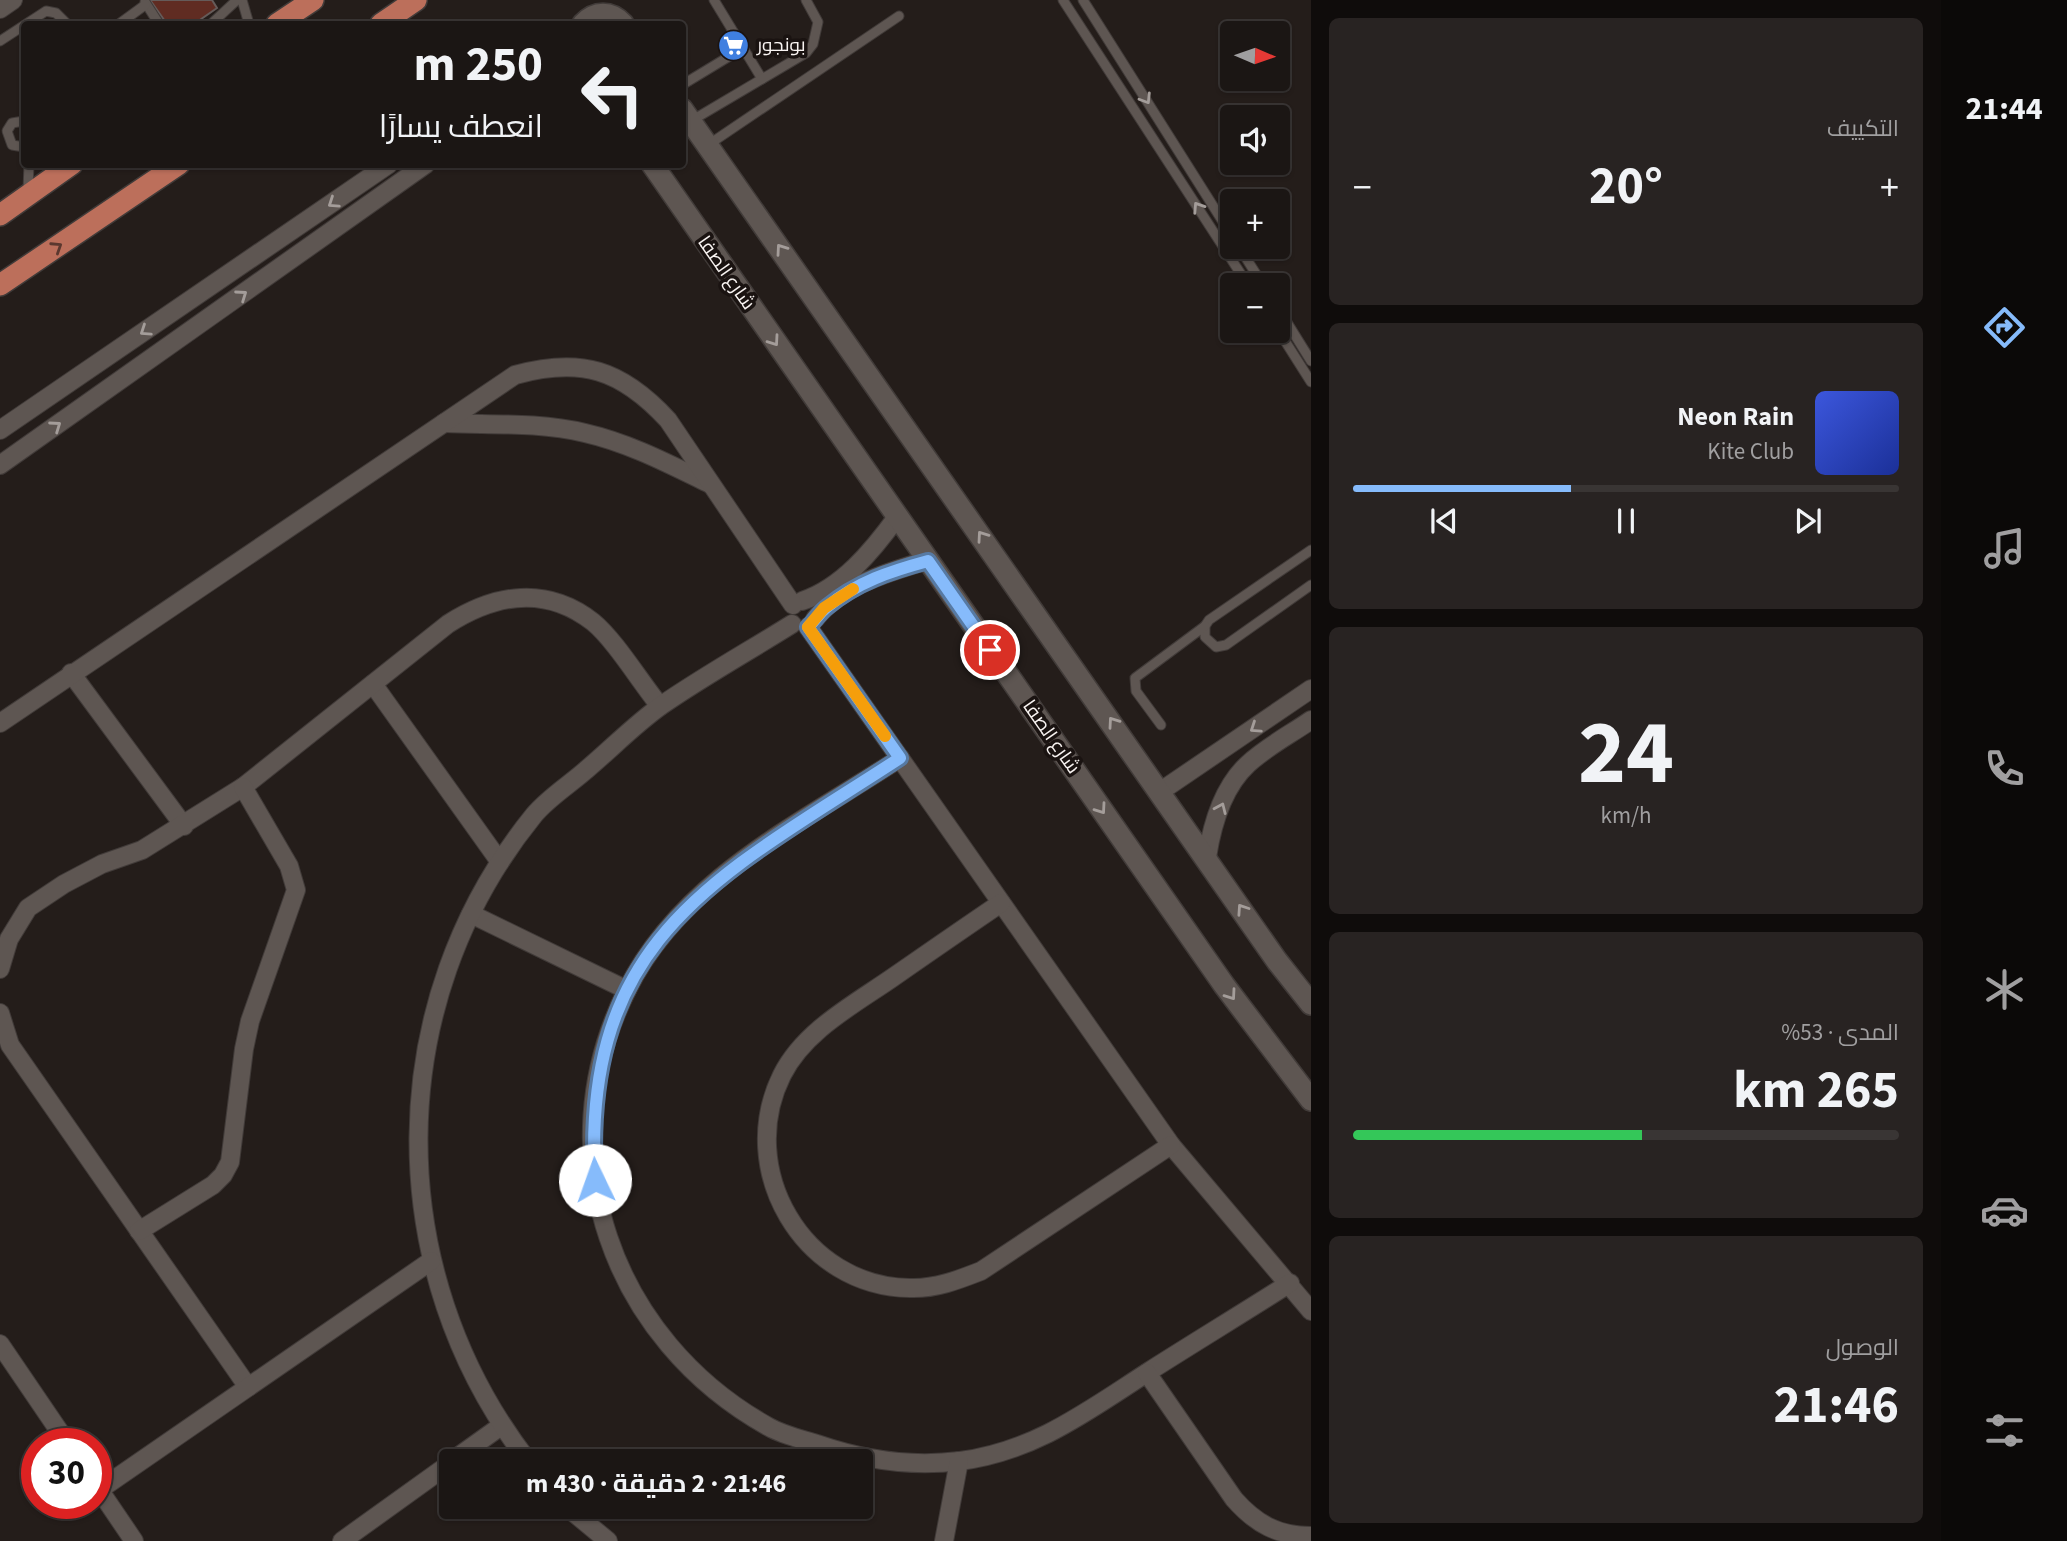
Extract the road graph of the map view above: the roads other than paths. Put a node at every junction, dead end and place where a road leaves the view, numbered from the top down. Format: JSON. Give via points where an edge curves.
{"nodes":[{"id":1,"x":13,"y":0,"type":"edge"},
{"id":2,"x":240,"y":0,"type":"edge"},
{"id":3,"x":313,"y":0,"type":"edge"},
{"id":4,"x":416,"y":0,"type":"edge"},
{"id":5,"x":618,"y":0,"type":"edge"},
{"id":6,"x":715,"y":0,"type":"edge"},
{"id":7,"x":806,"y":0,"type":"edge"},
{"id":8,"x":1063,"y":0,"type":"edge"},
{"id":9,"x":1083,"y":0,"type":"edge"},
{"id":10,"x":145,"y":2,"type":"edge"},
{"id":11,"x":0,"y":9,"type":"edge"},
{"id":12,"x":900,"y":16,"type":"dead end"},
{"id":13,"x":31,"y":21,"type":"edge"},
{"id":14,"x":63,"y":21,"type":"edge"},
{"id":15,"x":126,"y":21,"type":"edge"},
{"id":16,"x":157,"y":21,"type":"edge"},
{"id":17,"x":215,"y":21,"type":"edge"},
{"id":18,"x":248,"y":21,"type":"edge"},
{"id":19,"x":282,"y":21,"type":"edge"},
{"id":20,"x":385,"y":21,"type":"edge"},
{"id":21,"x":587,"y":21,"type":"edge"},
{"id":22,"x":620,"y":21,"type":"edge"},
{"id":23,"x":623,"y":21,"type":"edge"},
{"id":24,"x":21,"y":27,"type":"edge"},
{"id":25,"x":0,"y":41,"type":"edge"},
{"id":26,"x":743,"y":48,"type":"junction"},
{"id":27,"x":1125,"y":67,"type":"junction"},
{"id":28,"x":1112,"y":76,"type":"junction"},
{"id":29,"x":762,"y":79,"type":"junction"},
{"id":30,"x":686,"y":83,"type":"edge"},
{"id":31,"x":687,"y":115,"type":"edge"},
{"id":32,"x":21,"y":121,"type":"edge"},
{"id":33,"x":4,"y":144,"type":"edge"},
{"id":34,"x":708,"y":145,"type":"junction"},
{"id":35,"x":21,"y":148,"type":"edge"},
{"id":36,"x":30,"y":168,"type":"edge"},
{"id":37,"x":66,"y":168,"type":"edge"},
{"id":38,"x":173,"y":168,"type":"edge"},
{"id":39,"x":383,"y":168,"type":"edge"},
{"id":40,"x":420,"y":168,"type":"edge"},
{"id":41,"x":655,"y":168,"type":"edge"},
{"id":42,"x":26,"y":196,"type":"junction"},
{"id":43,"x":0,"y":215,"type":"edge"},
{"id":44,"x":1220,"y":217,"type":"edge"},
{"id":45,"x":1240,"y":273,"type":"edge"},
{"id":46,"x":0,"y":285,"type":"edge"},
{"id":47,"x":1290,"y":328,"type":"edge"},
{"id":48,"x":1286,"y":343,"type":"edge"},
{"id":49,"x":1304,"y":351,"type":"junction"},
{"id":50,"x":1295,"y":357,"type":"junction"},
{"id":51,"x":1311,"y":361,"type":"edge"},
{"id":52,"x":1311,"y":382,"type":"edge"},
{"id":53,"x":444,"y":423,"type":"junction"},
{"id":54,"x":0,"y":430,"type":"edge"},
{"id":55,"x":0,"y":465,"type":"edge"},
{"id":56,"x":712,"y":485,"type":"junction"},
{"id":57,"x":897,"y":517,"type":"junction"},
{"id":58,"x":1311,"y":550,"type":"edge"},
{"id":59,"x":928,"y":561,"type":"junction"},
{"id":60,"x":1311,"y":584,"type":"edge"},
{"id":61,"x":797,"y":603,"type":"junction"},
{"id":62,"x":805,"y":623,"type":"junction"},
{"id":63,"x":1205,"y":626,"type":"junction"},
{"id":64,"x":71,"y":674,"type":"junction"},
{"id":65,"x":373,"y":684,"type":"junction"},
{"id":66,"x":1311,"y":689,"type":"edge"},
{"id":67,"x":660,"y":706,"type":"junction"},
{"id":68,"x":1311,"y":720,"type":"edge"},
{"id":69,"x":0,"y":723,"type":"edge"},
{"id":70,"x":1161,"y":725,"type":"dead end"},
{"id":71,"x":900,"y":758,"type":"junction"},
{"id":72,"x":243,"y":787,"type":"junction"},
{"id":73,"x":1161,"y":791,"type":"junction"},
{"id":74,"x":184,"y":826,"type":"junction"},
{"id":75,"x":1207,"y":858,"type":"junction"},
{"id":76,"x":500,"y":862,"type":"junction"},
{"id":77,"x":1001,"y":902,"type":"junction"},
{"id":78,"x":471,"y":914,"type":"junction"},
{"id":79,"x":0,"y":969,"type":"edge"},
{"id":80,"x":627,"y":990,"type":"junction"},
{"id":81,"x":1311,"y":1004,"type":"edge"},
{"id":82,"x":0,"y":1013,"type":"edge"},
{"id":83,"x":1311,"y":1100,"type":"edge"},
{"id":84,"x":1171,"y":1145,"type":"junction"},
{"id":85,"x":139,"y":1231,"type":"junction"},
{"id":86,"x":430,"y":1261,"type":"junction"},
{"id":87,"x":1290,"y":1283,"type":"junction"},
{"id":88,"x":1311,"y":1311,"type":"edge"},
{"id":89,"x":0,"y":1344,"type":"edge"},
{"id":90,"x":1147,"y":1373,"type":"junction"},
{"id":91,"x":248,"y":1387,"type":"junction"},
{"id":92,"x":501,"y":1426,"type":"junction"},
{"id":93,"x":57,"y":1428,"type":"edge"},
{"id":94,"x":469,"y":1449,"type":"edge"},
{"id":95,"x":519,"y":1449,"type":"edge"},
{"id":96,"x":959,"y":1461,"type":"junction"},
{"id":97,"x":439,"y":1470,"type":"edge"},
{"id":98,"x":112,"y":1479,"type":"edge"},
{"id":99,"x":112,"y":1509,"type":"edge"},
{"id":100,"x":581,"y":1519,"type":"edge"},
{"id":101,"x":1311,"y":1536,"type":"edge"},
{"id":102,"x":134,"y":1541,"type":"edge"},
{"id":103,"x":342,"y":1541,"type":"edge"},
{"id":104,"x":608,"y":1541,"type":"edge"},
{"id":105,"x":944,"y":1541,"type":"edge"}],
"edges":[{"from":1,"to":11,"type":"street"},
{"from":2,"to":17,"type":"lane"},
{"from":2,"to":18,"type":"lane"},
{"from":3,"to":19,"type":"main road"},
{"from":4,"to":20,"type":"main road"},
{"from":5,"to":23,"type":"street"},
{"from":6,"to":26,"type":"lane"},
{"from":7,"to":29,"type":"lane","via":[[818,22],[813,44]]},
{"from":8,"to":28,"type":"lane"},
{"from":9,"to":27,"type":"lane"},
{"from":10,"to":15,"type":"lane"},
{"from":10,"to":16,"type":"lane"},
{"from":12,"to":34,"type":"lane"},
{"from":13,"to":14,"type":"lane","via":[[46,11]]},
{"from":21,"to":22,"type":"street","via":[[604,14]]},
{"from":24,"to":25,"type":"lane"},
{"from":26,"to":29,"type":"lane"},
{"from":26,"to":30,"type":"lane"},
{"from":27,"to":28,"type":"lane"},
{"from":27,"to":44,"type":"lane","one_way":true},
{"from":45,"to":28,"type":"lane","one_way":true},
{"from":29,"to":31,"type":"lane"},
{"from":31,"to":34,"type":"street"},
{"from":32,"to":33,"type":"lane","via":[[8,127]]},
{"from":33,"to":35,"type":"lane"},
{"from":73,"to":34,"type":"street","one_way":true},
{"from":36,"to":42,"type":"lane"},
{"from":37,"to":42,"type":"main road"},
{"from":46,"to":38,"type":"main road","one_way":true},
{"from":39,"to":54,"type":"street","one_way":true},
{"from":55,"to":40,"type":"street","one_way":true},
{"from":41,"to":57,"type":"street","name":"شارع الصفا","one_way":true},
{"from":42,"to":43,"type":"main road"},
{"from":47,"to":49,"type":"lane"},
{"from":48,"to":50,"type":"lane"},
{"from":49,"to":50,"type":"lane"},
{"from":49,"to":51,"type":"lane"},
{"from":50,"to":52,"type":"lane"},
{"from":53,"to":56,"type":"street","via":[[582,432],[634,448]]},
{"from":53,"to":56,"type":"street","via":[[515,375],[548,366],[583,367],[615,376],[645,395],[668,420]]},
{"from":53,"to":64,"type":"street"},
{"from":56,"to":61,"type":"street"},
{"from":57,"to":59,"type":"street","name":"شارع الصفا"},
{"from":57,"to":61,"type":"street","via":[[856,566],[820,594]]},
{"from":58,"to":63,"type":"lane"},
{"from":59,"to":62,"type":"street","via":[[875,577]]},
{"from":59,"to":83,"type":"street","name":"شارع الصفا","one_way":true,"via":[[1240,1007]]},
{"from":60,"to":63,"type":"lane","via":[[1226,645],[1216,647],[1207,642]]},
{"from":61,"to":62,"type":"street","via":[[789,616]]},
{"from":61,"to":62,"type":"street","via":[[813,606]]},
{"from":62,"to":67,"type":"street"},
{"from":62,"to":71,"type":"street"},
{"from":63,"to":70,"type":"lane","via":[[1135,678],[1136,691]]},
{"from":64,"to":69,"type":"street"},
{"from":64,"to":74,"type":"street"},
{"from":65,"to":67,"type":"street","via":[[475,607],[505,598],[537,598],[567,607],[594,623]]},
{"from":65,"to":72,"type":"street"},
{"from":65,"to":76,"type":"street"},
{"from":66,"to":73,"type":"street","one_way":true},
{"from":67,"to":76,"type":"street","via":[[536,813]]},
{"from":75,"to":68,"type":"street","one_way":true,"via":[[1220,807],[1242,771]]},
{"from":71,"to":77,"type":"street"},
{"from":71,"to":80,"type":"street","via":[[727,872],[687,905]]},
{"from":72,"to":74,"type":"street"},
{"from":72,"to":85,"type":"street","via":[[294,877],[293,902],[250,1021],[230,1162],[213,1185]]},
{"from":73,"to":75,"type":"street"},
{"from":74,"to":79,"type":"street","via":[[64,884],[29,908],[9,939]]},
{"from":81,"to":75,"type":"street","one_way":true},
{"from":76,"to":78,"type":"street"},
{"from":77,"to":84,"type":"street"},
{"from":77,"to":84,"type":"street","via":[[832,1020],[803,1044],[782,1074],[769,1110],[766,1147],[772,1183],[786,1217],[809,1247],[862,1279],[910,1288],[946,1284],[981,1270]]},
{"from":78,"to":80,"type":"street"},
{"from":78,"to":86,"type":"street","via":[[444,980],[425,1051],[418,1119],[419,1191]]},
{"from":80,"to":96,"type":"street","via":[[597,1080],[592,1130],[595,1180],[605,1229],[647,1320],[671,1352],[718,1395],[772,1429],[848,1455],[883,1461]]},
{"from":82,"to":85,"type":"street","via":[[10,1045]]},
{"from":84,"to":87,"type":"street"},
{"from":85,"to":91,"type":"street"},
{"from":86,"to":91,"type":"street"},
{"from":86,"to":92,"type":"street","via":[[458,1346]]},
{"from":87,"to":88,"type":"street"},
{"from":87,"to":90,"type":"street"},
{"from":89,"to":93,"type":"street"},
{"from":90,"to":96,"type":"street","via":[[1054,1433],[1007,1451]]},
{"from":90,"to":101,"type":"street","via":[[1250,1517],[1270,1530]]},
{"from":91,"to":98,"type":"street"},
{"from":92,"to":94,"type":"street"},
{"from":92,"to":95,"type":"street"},
{"from":96,"to":105,"type":"street"},
{"from":97,"to":103,"type":"street"},
{"from":99,"to":102,"type":"street"},
{"from":100,"to":104,"type":"street"}]}
